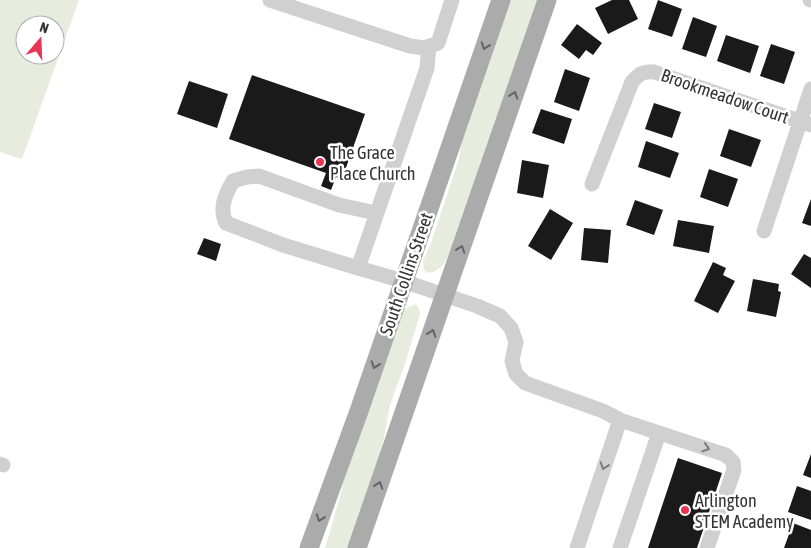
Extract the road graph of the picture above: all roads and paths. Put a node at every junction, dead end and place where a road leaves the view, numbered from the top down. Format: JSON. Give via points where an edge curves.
{"nodes":[{"id":1,"x":270,"y":0,"type":"edge"},
{"id":2,"x":452,"y":0,"type":"edge"},
{"id":3,"x":502,"y":0,"type":"edge"},
{"id":4,"x":548,"y":0,"type":"edge"},
{"id":5,"x":429,"y":46,"type":"junction"},
{"id":6,"x":811,"y":89,"type":"edge"},
{"id":7,"x":806,"y":124,"type":"edge"},
{"id":8,"x":592,"y":184,"type":"dead end"},
{"id":9,"x":376,"y":213,"type":"junction"},
{"id":10,"x":764,"y":231,"type":"dead end"},
{"id":11,"x":358,"y":268,"type":"junction"},
{"id":12,"x":403,"y":280,"type":"junction"},
{"id":13,"x":445,"y":295,"type":"junction"},
{"id":14,"x":620,"y":420,"type":"junction"},
{"id":15,"x":659,"y":433,"type":"junction"},
{"id":16,"x":309,"y":548,"type":"edge"},
{"id":17,"x":357,"y":548,"type":"edge"},
{"id":18,"x":576,"y":548,"type":"edge"},
{"id":19,"x":620,"y":548,"type":"edge"},
{"id":20,"x":707,"y":548,"type":"edge"}],
"edges":[{"from":1,"to":5,"type":"street","via":[[410,46]]},
{"from":2,"to":5,"type":"street","via":[[438,43]]},
{"from":3,"to":12,"type":"main road","name":"South Collins Street","one_way":true},
{"from":13,"to":4,"type":"main road","one_way":true},
{"from":5,"to":9,"type":"street","via":[[427,68]]},
{"from":6,"to":7,"type":"street"},
{"from":7,"to":8,"type":"street","name":"Brookmeadow Court","via":[[646,71],[638,74],[632,82]]},
{"from":7,"to":10,"type":"street"},
{"from":9,"to":11,"type":"street"},
{"from":9,"to":11,"type":"street","via":[[339,205],[259,176],[233,181],[224,195],[222,214],[226,223]]},
{"from":11,"to":12,"type":"street"},
{"from":12,"to":13,"type":"street"},
{"from":12,"to":16,"type":"main road","name":"South Collins Street","one_way":true,"via":[[360,411]]},
{"from":13,"to":14,"type":"street","via":[[500,316],[511,328],[516,342],[512,361],[516,374],[525,383]]},
{"from":17,"to":13,"type":"main road","one_way":true},
{"from":14,"to":15,"type":"street"},
{"from":14,"to":18,"type":"street","one_way":true},
{"from":15,"to":19,"type":"street"},
{"from":15,"to":20,"type":"street","one_way":true,"via":[[726,455],[733,462],[734,470]]}]}
